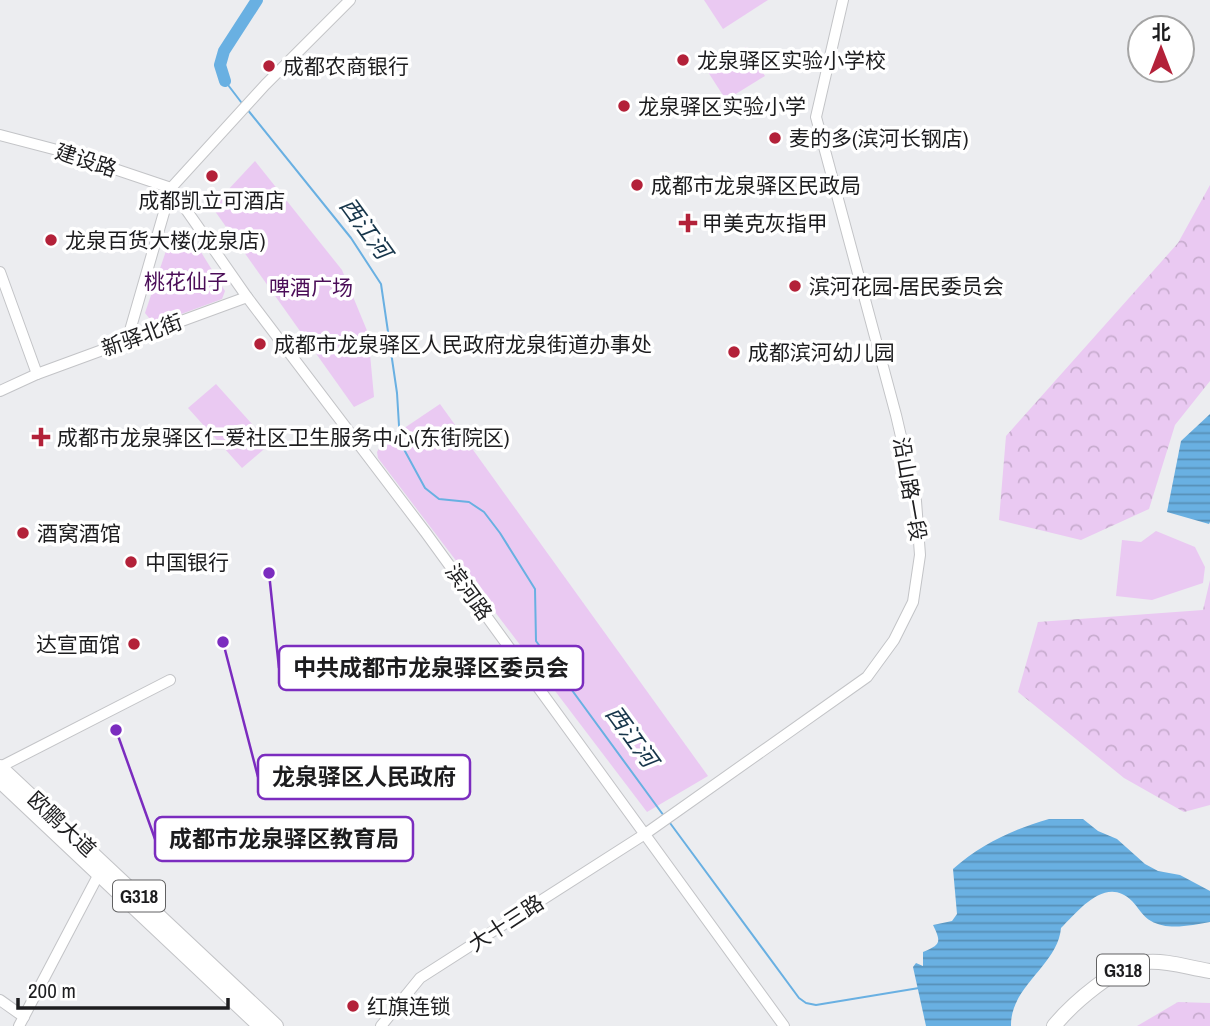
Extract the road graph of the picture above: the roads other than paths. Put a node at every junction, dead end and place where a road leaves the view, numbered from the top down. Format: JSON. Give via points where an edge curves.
{"nodes":[{"id":1,"x":350,"y":0,"type":"edge"},
{"id":2,"x":842,"y":0,"type":"edge"},
{"id":3,"x":0,"y":135,"type":"edge"},
{"id":4,"x":171,"y":188,"type":"junction"},
{"id":5,"x":0,"y":272,"type":"edge"},
{"id":6,"x":247,"y":297,"type":"junction"},
{"id":7,"x":127,"y":341,"type":"junction"},
{"id":8,"x":37,"y":374,"type":"junction"},
{"id":9,"x":0,"y":391,"type":"edge"},
{"id":10,"x":170,"y":680,"type":"dead end"},
{"id":11,"x":0,"y":767,"type":"edge"},
{"id":12,"x":0,"y":781,"type":"edge"},
{"id":13,"x":645,"y":834,"type":"junction"},
{"id":14,"x":102,"y":869,"type":"junction"},
{"id":15,"x":1210,"y":971,"type":"edge"},
{"id":16,"x":0,"y":1000,"type":"edge"},
{"id":17,"x":22,"y":1021,"type":"edge"},
{"id":18,"x":260,"y":1026,"type":"edge"},
{"id":19,"x":276,"y":1026,"type":"edge"},
{"id":20,"x":381,"y":1026,"type":"edge"},
{"id":21,"x":784,"y":1026,"type":"edge"},
{"id":22,"x":1054,"y":1026,"type":"edge"}],
"edges":[{"from":1,"to":4,"type":"street"},
{"from":2,"to":13,"type":"street","name":"沿山路一段","via":[[816,117],[916,502],[920,555],[913,602],[894,640],[867,677]]},
{"from":3,"to":4,"type":"street","name":"建设路"},
{"from":4,"to":6,"type":"street","name":"滨河路"},
{"from":4,"to":7,"type":"street"},
{"from":5,"to":8,"type":"street"},
{"from":6,"to":7,"type":"street","name":"新驿北街"},
{"from":6,"to":13,"type":"street","name":"滨河路"},
{"from":7,"to":8,"type":"street","name":"新驿北街"},
{"from":8,"to":9,"type":"street","name":"新驿北街"},
{"from":10,"to":11,"type":"street"},
{"from":11,"to":14,"type":"highway","name":"欧鹏大道","number":"G318"},
{"from":12,"to":14,"type":"highway","name":"欧鹏大道","number":"G318"},
{"from":13,"to":20,"type":"street","name":"大十三路","via":[[420,978]]},
{"from":13,"to":21,"type":"street","name":"滨河路"},
{"from":14,"to":17,"type":"street"},
{"from":14,"to":18,"type":"highway","name":"欧鹏大道","number":"G318"},
{"from":14,"to":19,"type":"highway","name":"欧鹏大道","number":"G318"},
{"from":15,"to":22,"type":"highway","number":"G318","via":[[1153,961],[1130,966],[1083,996]]},
{"from":16,"to":17,"type":"street"}]}
